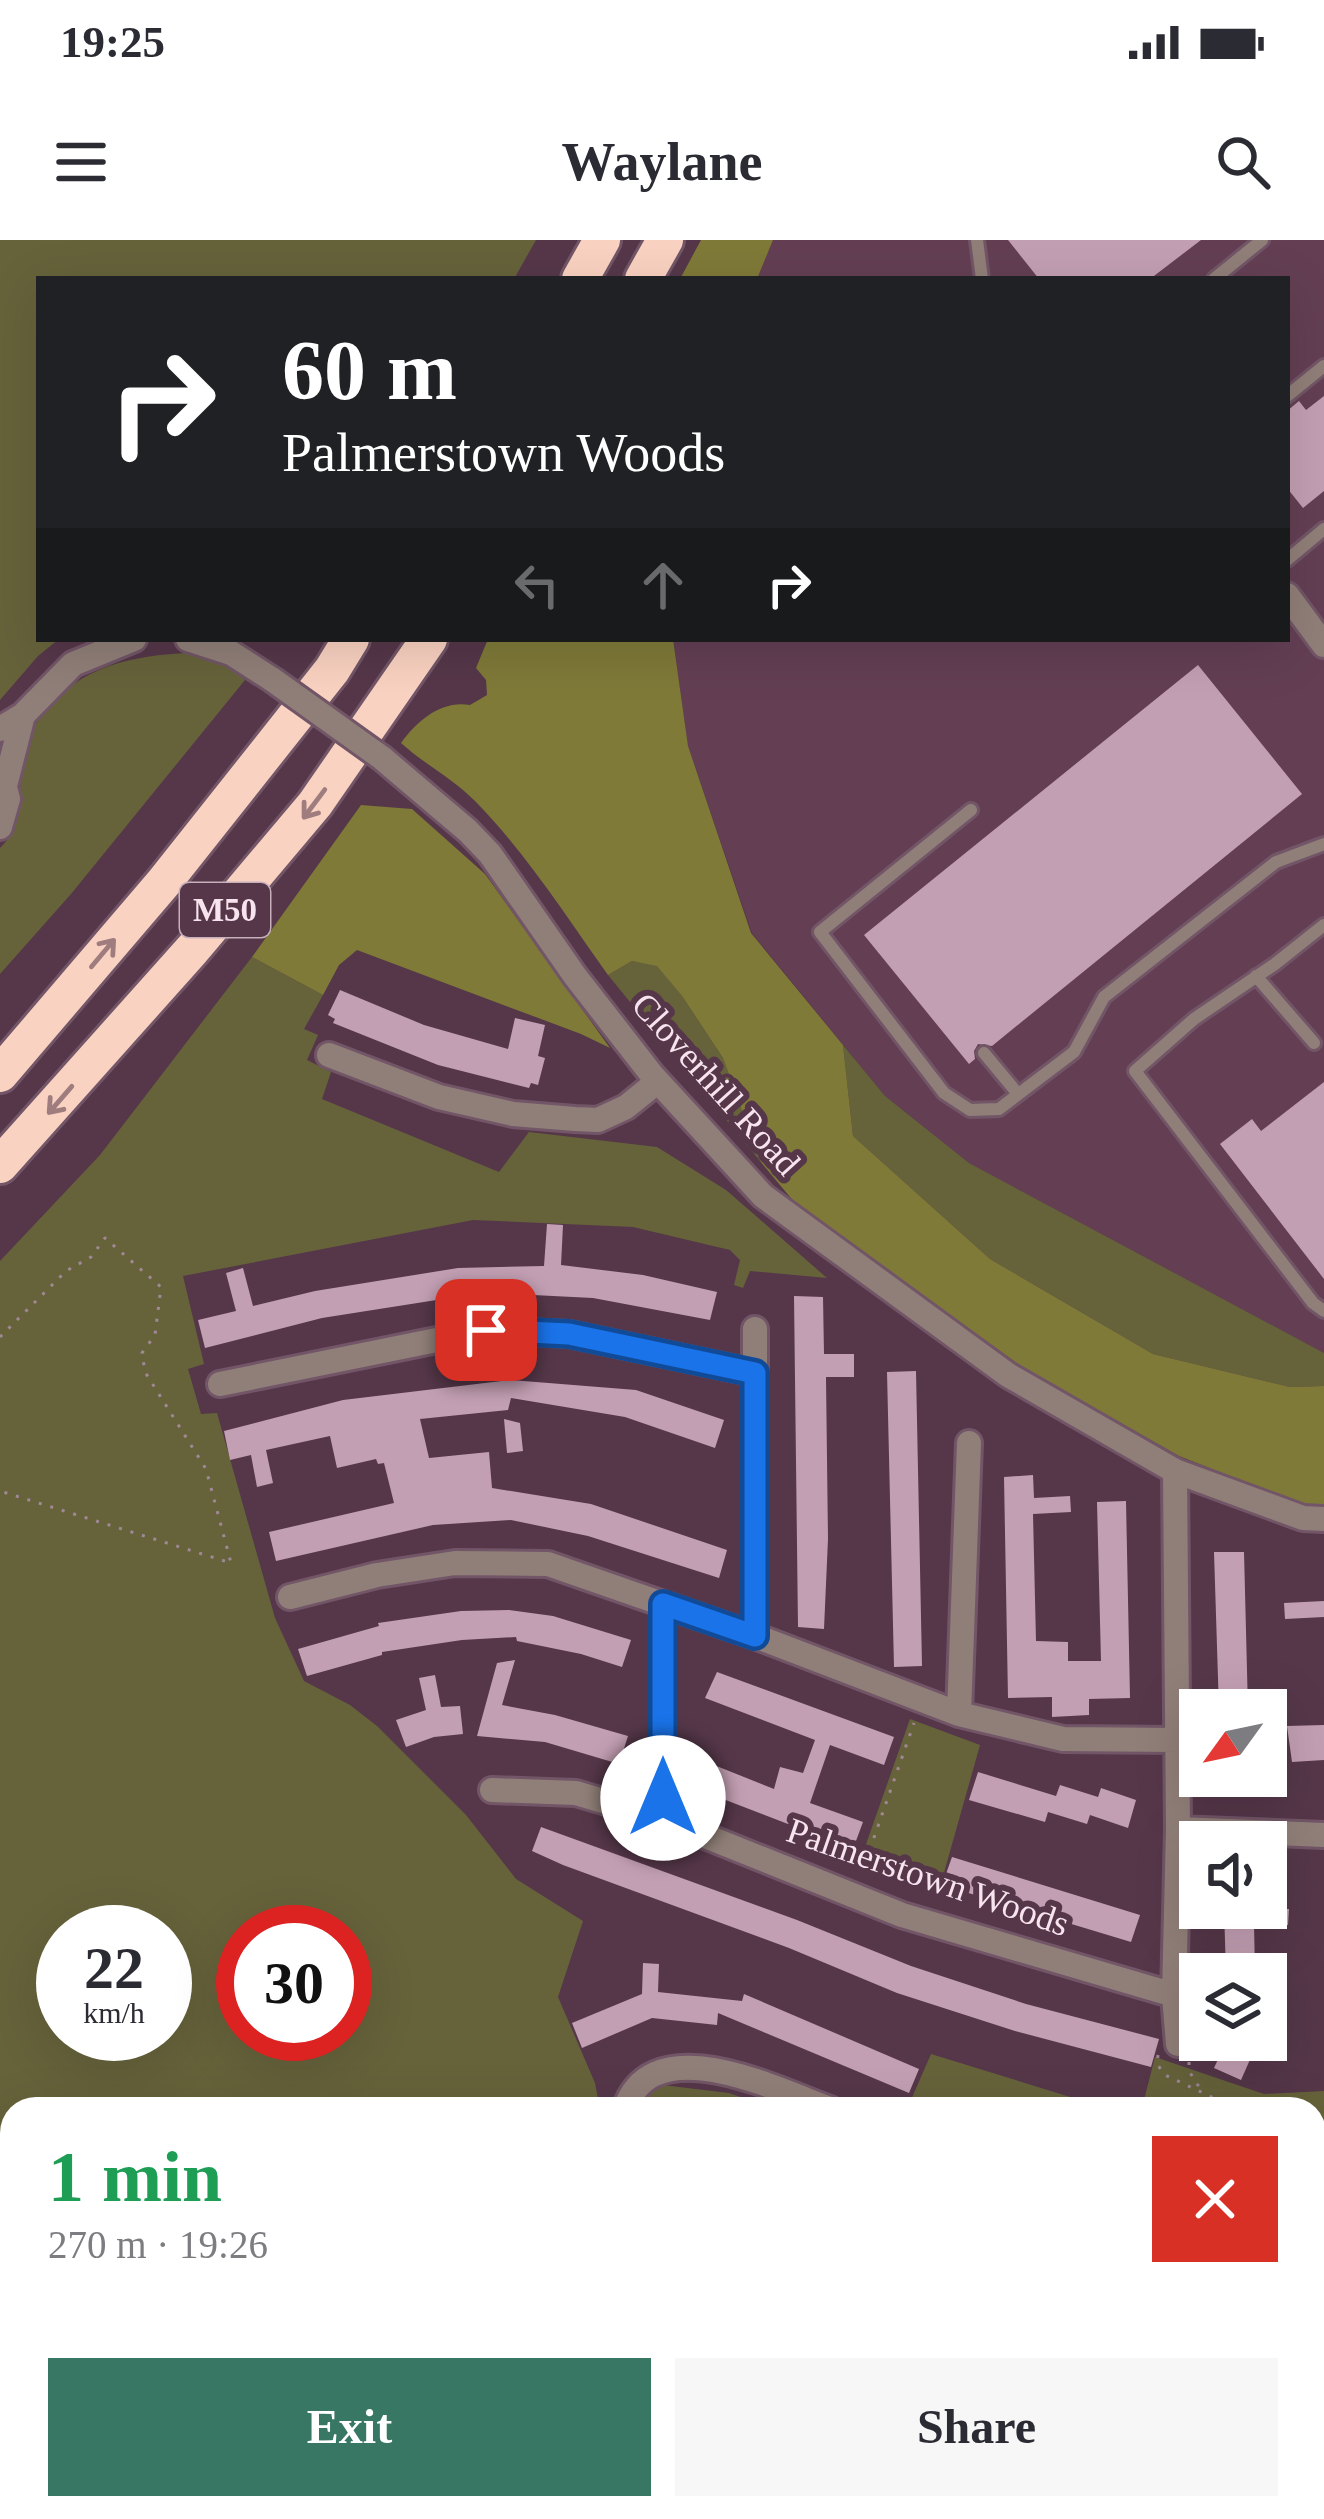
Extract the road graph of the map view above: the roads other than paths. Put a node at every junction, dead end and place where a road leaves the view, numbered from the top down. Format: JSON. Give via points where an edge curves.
{"nodes":[{"id":1,"x":602,"y":240,"type":"edge"},
{"id":2,"x":665,"y":240,"type":"edge"},
{"id":3,"x":976,"y":240,"type":"edge"},
{"id":4,"x":1262,"y":240,"type":"edge"},
{"id":5,"x":582,"y":276,"type":"edge"},
{"id":6,"x":646,"y":276,"type":"edge"},
{"id":7,"x":982,"y":276,"type":"edge"},
{"id":8,"x":1218,"y":276,"type":"edge"},
{"id":9,"x":1324,"y":367,"type":"edge"},
{"id":10,"x":1290,"y":394,"type":"edge"},
{"id":11,"x":1324,"y":529,"type":"edge"},
{"id":12,"x":1290,"y":557,"type":"edge"},
{"id":13,"x":1290,"y":599,"type":"edge"},
{"id":14,"x":127,"y":642,"type":"edge"},
{"id":15,"x":197,"y":642,"type":"edge"},
{"id":16,"x":349,"y":642,"type":"edge"},
{"id":17,"x":427,"y":642,"type":"edge"},
{"id":18,"x":1324,"y":645,"type":"edge"},
{"id":19,"x":23,"y":715,"type":"junction"},
{"id":20,"x":0,"y":729,"type":"edge"},
{"id":21,"x":3,"y":777,"type":"edge"},
{"id":22,"x":971,"y":810,"type":"dead end"},
{"id":23,"x":0,"y":826,"type":"edge"},
{"id":24,"x":1324,"y":844,"type":"edge"},
{"id":25,"x":1324,"y":925,"type":"edge"},
{"id":26,"x":1256,"y":976,"type":"junction"},
{"id":27,"x":1314,"y":1043,"type":"dead end"},
{"id":28,"x":984,"y":1053,"type":"dead end"},
{"id":29,"x":329,"y":1055,"type":"dead end"},
{"id":30,"x":0,"y":1074,"type":"edge"},
{"id":31,"x":657,"y":1082,"type":"junction"},
{"id":32,"x":1018,"y":1094,"type":"junction"},
{"id":33,"x":0,"y":1165,"type":"edge"},
{"id":34,"x":1324,"y":1310,"type":"edge"},
{"id":35,"x":755,"y":1329,"type":"dead end"},
{"id":36,"x":755,"y":1373,"type":"junction"},
{"id":37,"x":220,"y":1384,"type":"dead end"},
{"id":38,"x":969,"y":1443,"type":"dead end"},
{"id":39,"x":1175,"y":1472,"type":"junction"},
{"id":40,"x":1324,"y":1519,"type":"edge"},
{"id":41,"x":290,"y":1597,"type":"dead end"},
{"id":42,"x":663,"y":1604,"type":"junction"},
{"id":43,"x":755,"y":1636,"type":"junction"},
{"id":44,"x":959,"y":1714,"type":"junction"},
{"id":45,"x":1178,"y":1740,"type":"junction"},
{"id":46,"x":492,"y":1790,"type":"dead end"},
{"id":47,"x":663,"y":1819,"type":"junction"},
{"id":48,"x":1178,"y":1829,"type":"junction"},
{"id":49,"x":1324,"y":1835,"type":"edge"},
{"id":50,"x":1174,"y":1995,"type":"junction"},
{"id":51,"x":1179,"y":2043,"type":"edge"},
{"id":52,"x":631,"y":2097,"type":"edge"},
{"id":53,"x":797,"y":2097,"type":"edge"}],
"edges":[{"from":1,"to":5,"type":"highway"},
{"from":2,"to":6,"type":"highway"},
{"from":3,"to":7,"type":"lane"},
{"from":4,"to":8,"type":"lane"},
{"from":9,"to":10,"type":"lane"},
{"from":11,"to":12,"type":"lane"},
{"from":13,"to":18,"type":"street"},
{"from":14,"to":19,"type":"street","via":[[73,664]]},
{"from":15,"to":31,"type":"street","name":"Cloverhill Road","bridge":true,"via":[[273,680],[453,817],[490,854]]},
{"from":30,"to":16,"type":"highway","number":"M50","one_way":true,"via":[[178,864]]},
{"from":17,"to":33,"type":"highway","number":"M50","one_way":true,"via":[[315,804]]},
{"from":19,"to":20,"type":"street"},
{"from":19,"to":21,"type":"street"},
{"from":21,"to":23,"type":"street","via":[[8,800]]},
{"from":22,"to":32,"type":"lane","via":[[820,932],[944,1093],[970,1110],[999,1109]]},
{"from":24,"to":32,"type":"lane","via":[[1276,862],[1104,997],[1074,1052]]},
{"from":25,"to":26,"type":"lane"},
{"from":26,"to":27,"type":"lane"},
{"from":26,"to":34,"type":"lane","via":[[1135,1071]]},
{"from":28,"to":32,"type":"lane"},
{"from":29,"to":31,"type":"street","via":[[439,1097],[513,1114],[598,1120]]},
{"from":31,"to":39,"type":"street","name":"Cloverhill Road","via":[[763,1196],[1008,1375]]},
{"from":35,"to":36,"type":"street"},
{"from":36,"to":37,"type":"street","via":[[569,1334],[486,1330]]},
{"from":36,"to":43,"type":"street"},
{"from":38,"to":44,"type":"street"},
{"from":39,"to":40,"type":"street","name":"Cloverhill Road"},
{"from":39,"to":45,"type":"street"},
{"from":41,"to":42,"type":"street","via":[[455,1563],[548,1564]]},
{"from":42,"to":43,"type":"street"},
{"from":42,"to":47,"type":"street"},
{"from":43,"to":44,"type":"street"},
{"from":44,"to":45,"type":"street","via":[[1064,1739]]},
{"from":45,"to":48,"type":"street"},
{"from":46,"to":47,"type":"street","name":"Palmerstown Woods","via":[[576,1793]]},
{"from":47,"to":50,"type":"street","name":"Palmerstown Woods","via":[[902,1915]]},
{"from":48,"to":49,"type":"street"},
{"from":48,"to":50,"type":"street"},
{"from":50,"to":51,"type":"street"},
{"from":52,"to":53,"type":"street","via":[[658,2071],[688,2066]]}]}
